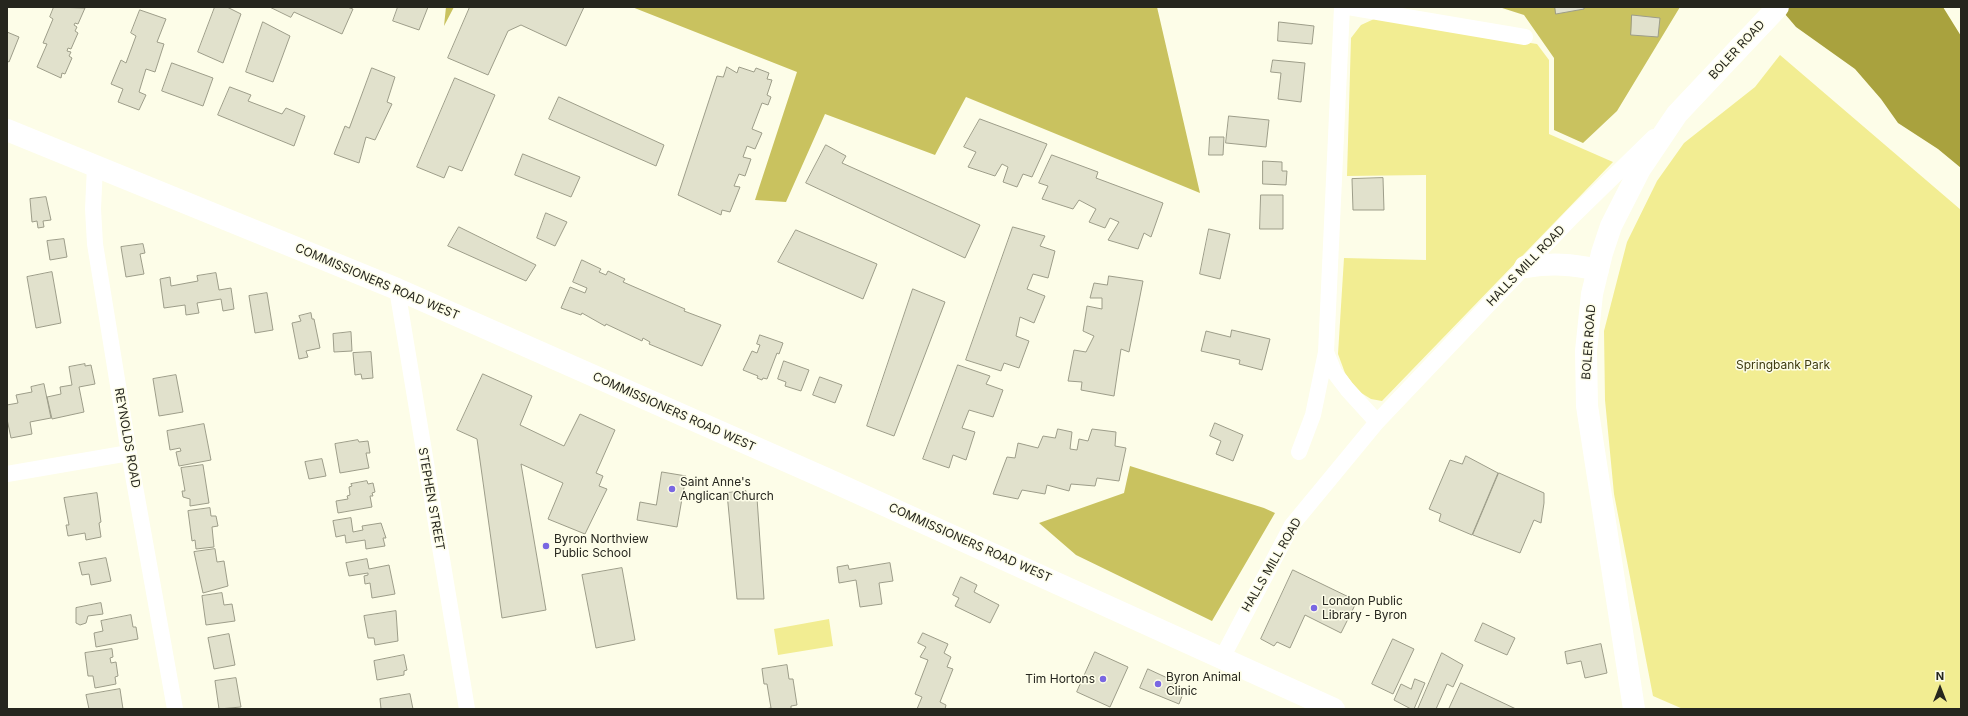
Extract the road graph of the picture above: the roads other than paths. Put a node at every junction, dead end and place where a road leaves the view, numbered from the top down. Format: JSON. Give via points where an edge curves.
{"nodes":[{"id":1,"x":1342,"y":7,"type":"edge"},
{"id":2,"x":1348,"y":7,"type":"edge"},
{"id":3,"x":1778,"y":7,"type":"edge"},
{"id":4,"x":1526,"y":37,"type":"dead end"},
{"id":5,"x":1678,"y":114,"type":"junction"},
{"id":6,"x":7,"y":130,"type":"edge"},
{"id":7,"x":95,"y":166,"type":"junction"},
{"id":8,"x":1525,"y":267,"type":"junction"},
{"id":9,"x":1598,"y":270,"type":"junction"},
{"id":10,"x":397,"y":289,"type":"junction"},
{"id":11,"x":1326,"y":352,"type":"junction"},
{"id":12,"x":1377,"y":422,"type":"junction"},
{"id":13,"x":129,"y":452,"type":"junction"},
{"id":14,"x":1299,"y":452,"type":"dead end"},
{"id":15,"x":7,"y":474,"type":"edge"},
{"id":16,"x":1222,"y":658,"type":"junction"},
{"id":17,"x":175,"y":709,"type":"edge"},
{"id":18,"x":467,"y":709,"type":"edge"},
{"id":19,"x":1334,"y":709,"type":"edge"},
{"id":20,"x":1634,"y":709,"type":"edge"}],
"edges":[{"from":1,"to":11,"type":"street"},
{"from":2,"to":4,"type":"street"},
{"from":3,"to":5,"type":"main road","name":"BOLER ROAD"},
{"from":5,"to":8,"type":"street","name":"HALLS MILL ROAD"},
{"from":5,"to":9,"type":"main road","name":"BOLER ROAD","via":[[1640,169],[1626,195],[1611,226]]},
{"from":6,"to":7,"type":"main road","name":"COMMISSIONERS ROAD WEST"},
{"from":7,"to":10,"type":"main road","name":"COMMISSIONERS ROAD WEST"},
{"from":7,"to":13,"type":"street","name":"REYNOLDS ROAD","via":[[95,244]]},
{"from":8,"to":9,"type":"main road","via":[[1550,264]]},
{"from":8,"to":12,"type":"street","name":"HALLS MILL ROAD"},
{"from":9,"to":20,"type":"main road","name":"BOLER ROAD","via":[[1588,322],[1587,406]]},
{"from":10,"to":16,"type":"main road","name":"COMMISSIONERS ROAD WEST","via":[[848,488]]},
{"from":10,"to":18,"type":"street","name":"STEPHEN STREET"},
{"from":11,"to":12,"type":"street","via":[[1334,372]]},
{"from":11,"to":14,"type":"street","via":[[1313,415]]},
{"from":12,"to":16,"type":"street","name":"HALLS MILL ROAD","via":[[1292,525]]},
{"from":13,"to":15,"type":"street"},
{"from":13,"to":17,"type":"street","name":"REYNOLDS ROAD"},
{"from":16,"to":19,"type":"main road","name":"COMMISSIONERS ROAD WEST"}]}
